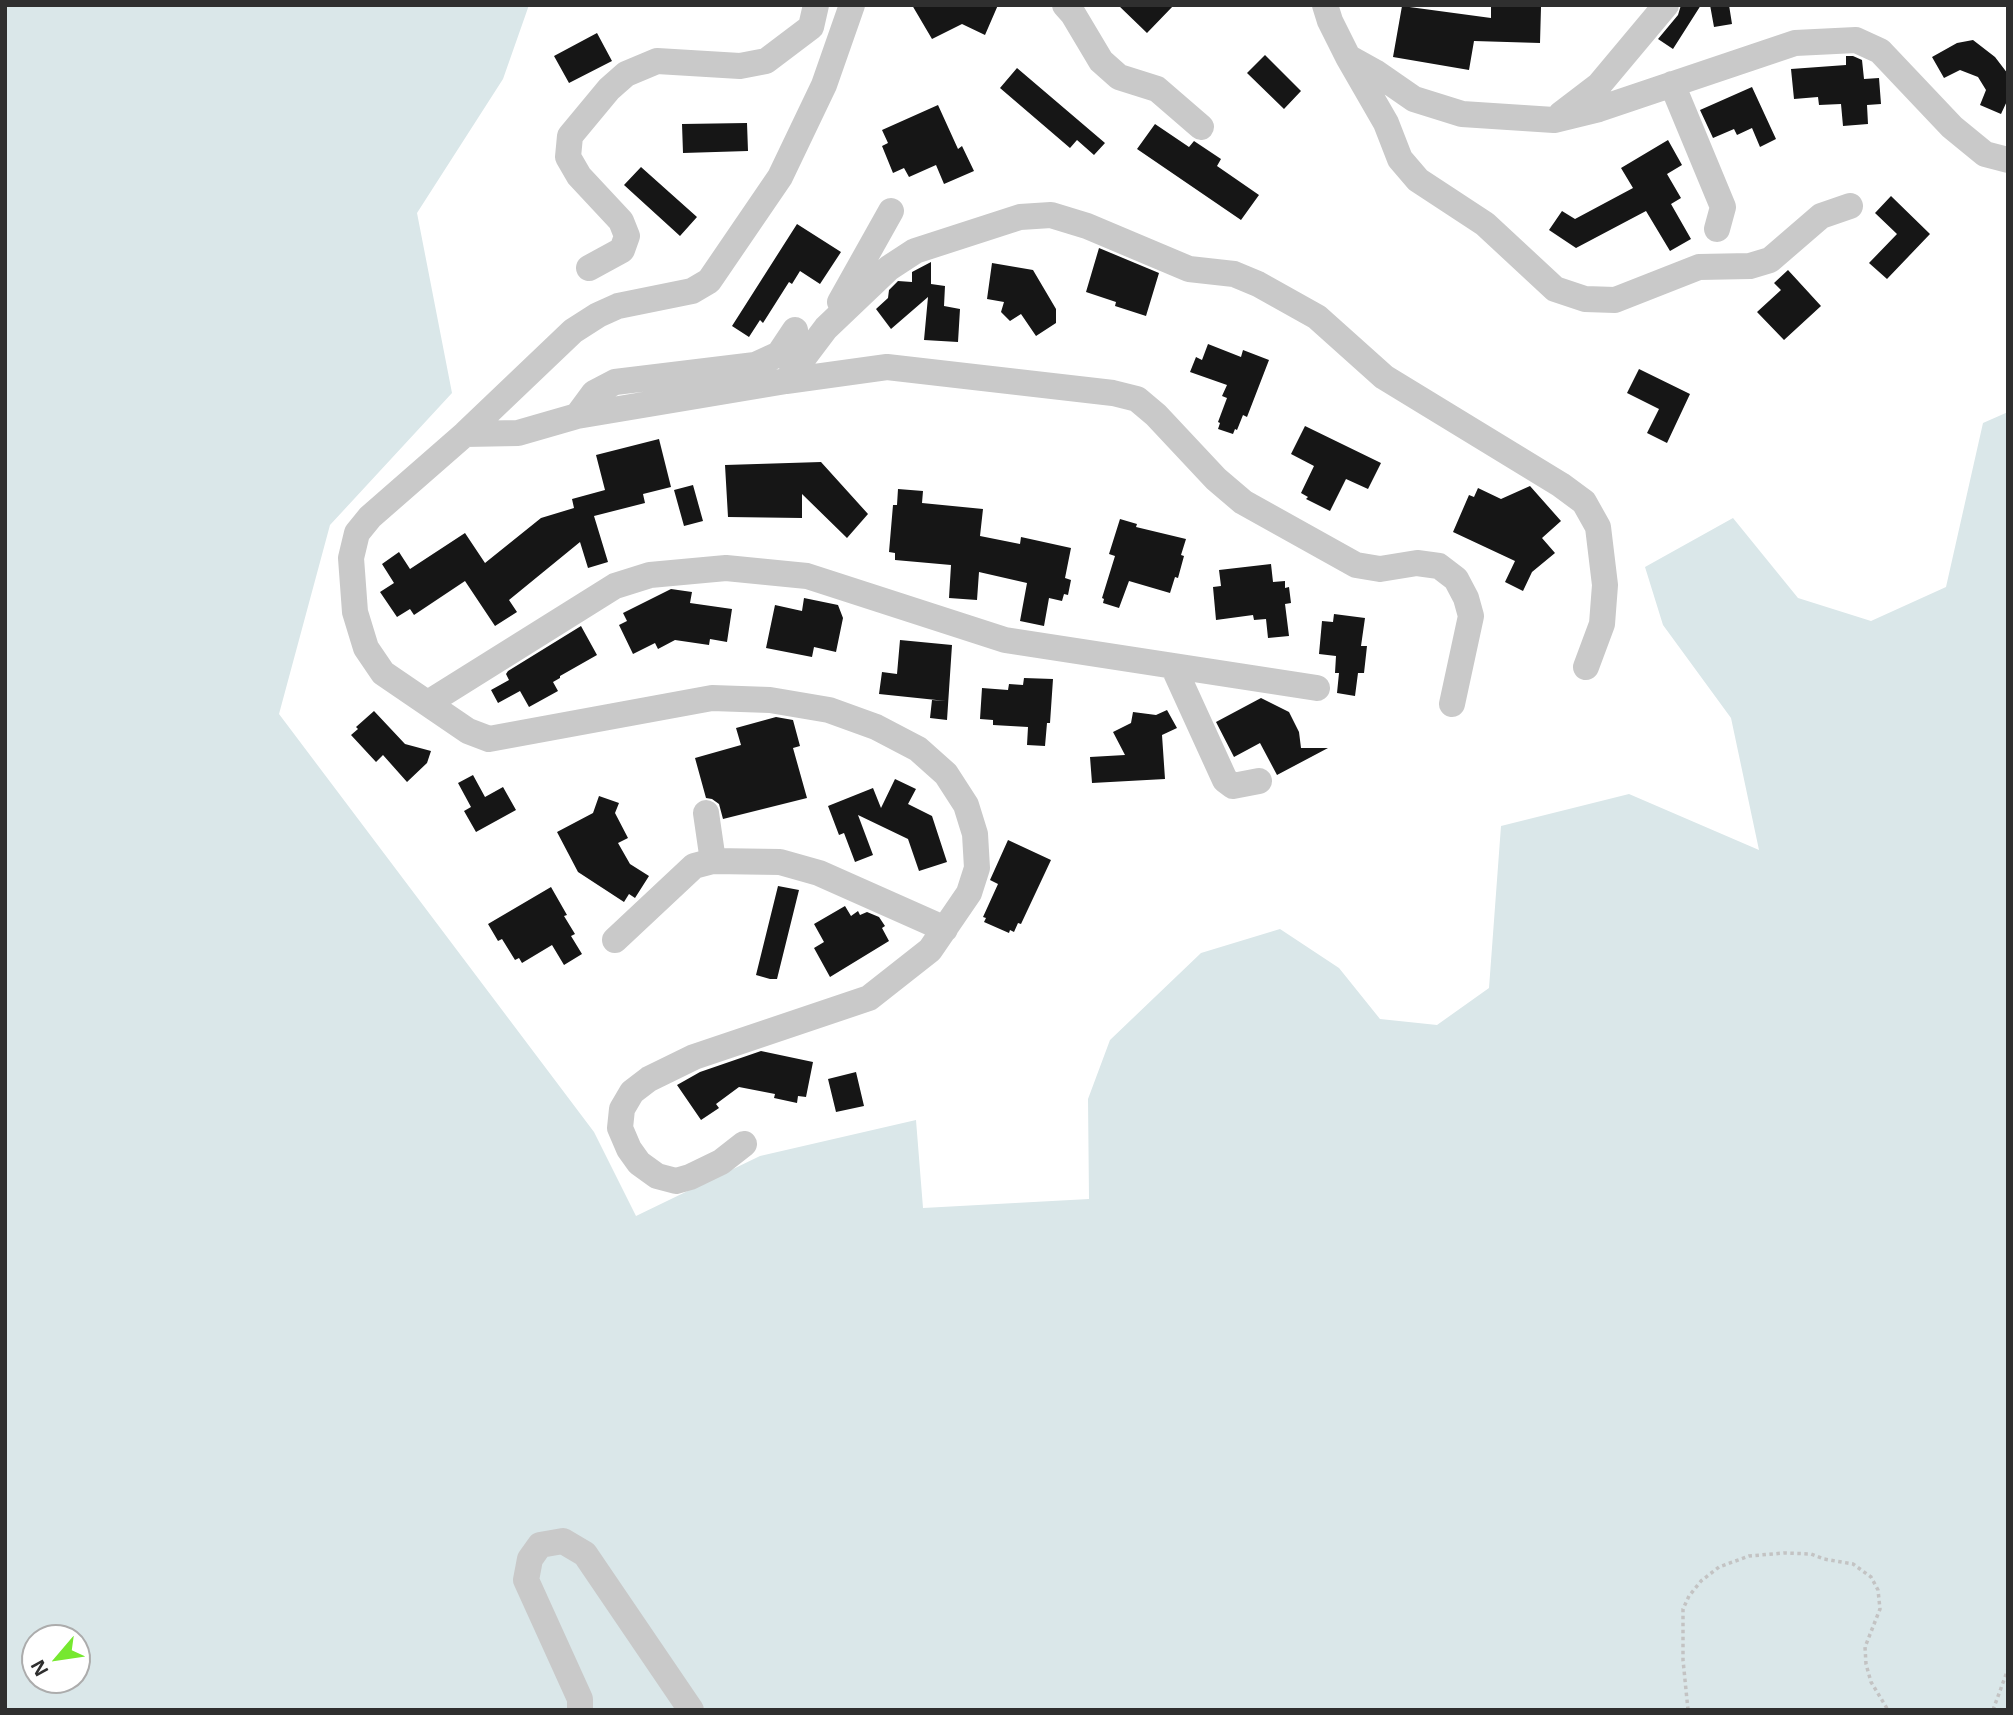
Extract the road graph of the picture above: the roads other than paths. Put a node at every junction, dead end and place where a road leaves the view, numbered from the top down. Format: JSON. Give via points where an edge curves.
{"nodes":[{"id":1,"x":816,"y":5,"type":"edge"},
{"id":2,"x":852,"y":5,"type":"edge"},
{"id":3,"x":1065,"y":5,"type":"edge"},
{"id":4,"x":1325,"y":5,"type":"edge"},
{"id":5,"x":1666,"y":5,"type":"edge"},
{"id":6,"x":1348,"y":57,"type":"junction"},
{"id":7,"x":1672,"y":85,"type":"junction"},
{"id":8,"x":1554,"y":120,"type":"junction"},
{"id":9,"x":1201,"y":127,"type":"dead end"},
{"id":10,"x":2008,"y":160,"type":"edge"},
{"id":11,"x":1850,"y":206,"type":"dead end"},
{"id":12,"x":891,"y":211,"type":"dead end"},
{"id":13,"x":1717,"y":229,"type":"dead end"},
{"id":14,"x":589,"y":268,"type":"dead end"},
{"id":15,"x":825,"y":328,"type":"junction"},
{"id":16,"x":795,"y":330,"type":"dead end"},
{"id":17,"x":786,"y":381,"type":"junction"},
{"id":18,"x":577,"y":416,"type":"junction"},
{"id":19,"x":465,"y":434,"type":"junction"},
{"id":20,"x":1173,"y":666,"type":"junction"},
{"id":21,"x":1586,"y":667,"type":"dead end"},
{"id":22,"x":1317,"y":688,"type":"dead end"},
{"id":23,"x":428,"y":703,"type":"junction"},
{"id":24,"x":1452,"y":704,"type":"dead end"},
{"id":25,"x":1259,"y":781,"type":"dead end"},
{"id":26,"x":706,"y":813,"type":"dead end"},
{"id":27,"x":713,"y":861,"type":"junction"},
{"id":28,"x":945,"y":929,"type":"junction"},
{"id":29,"x":615,"y":940,"type":"dead end"},
{"id":30,"x":744,"y":1144,"type":"dead end"},
{"id":31,"x":580,"y":1710,"type":"edge"},
{"id":32,"x":691,"y":1710,"type":"edge"}],
"edges":[{"from":1,"to":14,"type":"street","via":[[811,27],[766,61],[740,66],[657,61],[626,74],[609,89],[570,136],[568,157],[579,176],[621,221],[627,236],[622,250]]},
{"from":2,"to":19,"type":"street","via":[[824,85],[780,177],[709,281],[692,291],[618,306],[598,315],[573,331]]},
{"from":3,"to":9,"type":"street","via":[[1101,61],[1119,77],[1157,89]]},
{"from":4,"to":6,"type":"street"},
{"from":5,"to":8,"type":"street","via":[[1599,85]]},
{"from":6,"to":8,"type":"street","via":[[1414,99],[1462,114]]},
{"from":6,"to":11,"type":"street","via":[[1386,123],[1400,159],[1418,180],[1485,224],[1555,289],[1585,299],[1615,300],[1699,267],[1750,267],[1770,260],[1821,216]]},
{"from":7,"to":8,"type":"street"},
{"from":7,"to":10,"type":"street","via":[[1795,43],[1856,40],[1880,51],[1952,127],[1985,154]]},
{"from":7,"to":13,"type":"street","via":[[1723,206]]},
{"from":12,"to":15,"type":"street"},
{"from":15,"to":17,"type":"street"},
{"from":15,"to":21,"type":"street","via":[[889,268],[915,251],[1020,217],[1051,215],[1189,269],[1234,274],[1258,284],[1318,317],[1384,377],[1584,502],[1598,527],[1605,586],[1602,624]]},
{"from":16,"to":18,"type":"street","via":[[779,354],[755,365],[615,382],[594,393]]},
{"from":17,"to":18,"type":"street"},
{"from":17,"to":24,"type":"street","via":[[887,367],[1137,399],[1243,502],[1356,565],[1380,569],[1417,563],[1439,566],[1456,579],[1471,615]]},
{"from":18,"to":19,"type":"street","via":[[518,433]]},
{"from":19,"to":23,"type":"street","via":[[370,517],[357,533],[351,558],[355,612],[366,648],[383,673]]},
{"from":20,"to":22,"type":"street"},
{"from":20,"to":23,"type":"street","via":[[1005,640],[807,576],[726,568],[650,575],[615,586]]},
{"from":20,"to":25,"type":"street","via":[[1226,780],[1233,786]]},
{"from":23,"to":28,"type":"street","via":[[468,731],[489,738],[712,698],[770,700],[829,710],[876,727],[918,749],[946,775],[967,805],[977,868],[969,893]]},
{"from":26,"to":27,"type":"street"},
{"from":27,"to":28,"type":"street","via":[[779,862],[819,873]]},
{"from":27,"to":29,"type":"street","via":[[694,866]]},
{"from":28,"to":30,"type":"street","via":[[930,950],[869,998],[694,1057],[649,1079],[622,1109],[620,1128],[629,1149],[657,1176],[676,1181],[690,1177]]},
{"from":31,"to":32,"type":"street","via":[[580,1699],[526,1580],[530,1559],[540,1545],[563,1541],[585,1554]]}]}
